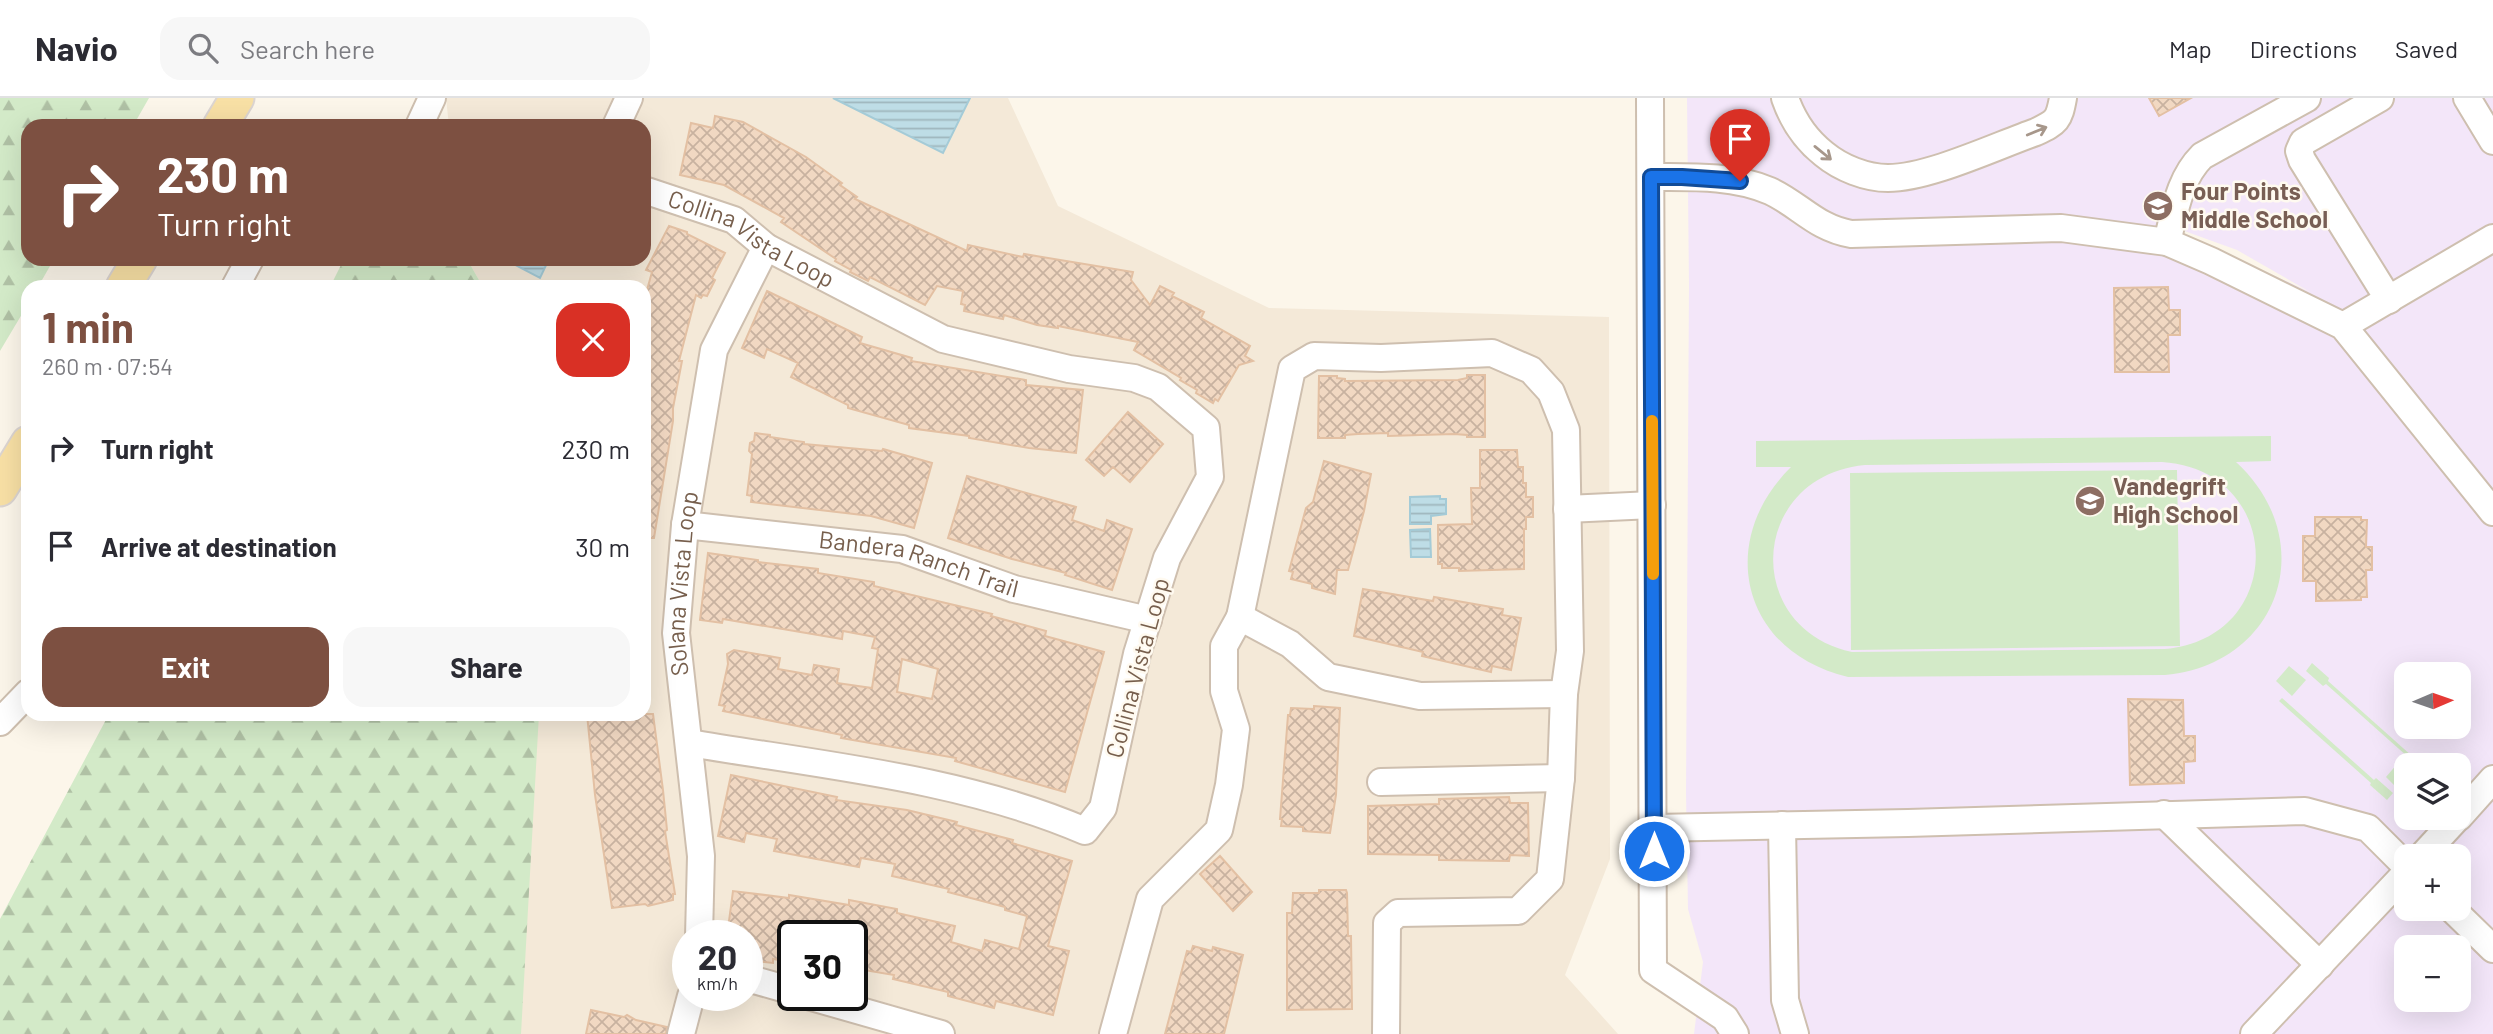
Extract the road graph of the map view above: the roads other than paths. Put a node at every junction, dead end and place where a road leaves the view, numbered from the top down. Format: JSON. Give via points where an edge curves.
{"nodes":[{"id":1,"x":237,"y":98,"type":"edge"},
{"id":2,"x":432,"y":98,"type":"edge"},
{"id":3,"x":629,"y":98,"type":"edge"},
{"id":4,"x":1650,"y":98,"type":"edge"},
{"id":5,"x":1785,"y":98,"type":"edge"},
{"id":6,"x":2063,"y":98,"type":"edge"},
{"id":7,"x":2307,"y":98,"type":"edge"},
{"id":8,"x":2380,"y":98,"type":"edge"},
{"id":9,"x":2467,"y":98,"type":"edge"},
{"id":10,"x":224,"y":119,"type":"edge"},
{"id":11,"x":422,"y":119,"type":"edge"},
{"id":12,"x":619,"y":119,"type":"edge"},
{"id":13,"x":2493,"y":141,"type":"edge"},
{"id":14,"x":1651,"y":177,"type":"junction"},
{"id":15,"x":651,"y":192,"type":"edge"},
{"id":16,"x":2493,"y":237,"type":"edge"},
{"id":17,"x":2167,"y":242,"type":"junction"},
{"id":18,"x":766,"y":247,"type":"junction"},
{"id":19,"x":2389,"y":300,"type":"junction"},
{"id":20,"x":2343,"y":326,"type":"junction"},
{"id":21,"x":21,"y":454,"type":"edge"},
{"id":22,"x":0,"y":489,"type":"edge"},
{"id":23,"x":1652,"y":505,"type":"junction"},
{"id":24,"x":1567,"y":509,"type":"junction"},
{"id":25,"x":2493,"y":513,"type":"edge"},
{"id":26,"x":685,"y":525,"type":"junction"},
{"id":27,"x":1240,"y":617,"type":"junction"},
{"id":28,"x":1148,"y":620,"type":"junction"},
{"id":29,"x":1564,"y":694,"type":"junction"},
{"id":30,"x":21,"y":700,"type":"edge"},
{"id":31,"x":0,"y":722,"type":"edge"},
{"id":32,"x":689,"y":743,"type":"junction"},
{"id":33,"x":1561,"y":778,"type":"junction"},
{"id":34,"x":2493,"y":779,"type":"edge"},
{"id":35,"x":1381,"y":782,"type":"dead end"},
{"id":36,"x":2471,"y":803,"type":"edge"},
{"id":37,"x":2164,"y":814,"type":"junction"},
{"id":38,"x":1782,"y":825,"type":"junction"},
{"id":39,"x":1654,"y":828,"type":"junction"},
{"id":40,"x":2446,"y":830,"type":"edge"},
{"id":41,"x":2433,"y":844,"type":"edge"},
{"id":42,"x":2394,"y":854,"type":"edge"},
{"id":43,"x":2394,"y":886,"type":"edge"},
{"id":44,"x":699,"y":920,"type":"edge"},
{"id":45,"x":2465,"y":921,"type":"edge"},
{"id":46,"x":2493,"y":948,"type":"edge"},
{"id":47,"x":2320,"y":965,"type":"junction"},
{"id":48,"x":687,"y":1011,"type":"edge"},
{"id":49,"x":860,"y":1011,"type":"edge"},
{"id":50,"x":681,"y":1034,"type":"edge"},
{"id":51,"x":941,"y":1034,"type":"edge"},
{"id":52,"x":1113,"y":1034,"type":"edge"},
{"id":53,"x":1386,"y":1034,"type":"edge"},
{"id":54,"x":1735,"y":1034,"type":"edge"},
{"id":55,"x":1795,"y":1034,"type":"edge"},
{"id":56,"x":2254,"y":1034,"type":"edge"}],
"edges":[{"from":1,"to":10,"type":"main road"},
{"from":2,"to":11,"type":"street"},
{"from":3,"to":12,"type":"street"},
{"from":4,"to":14,"type":"street"},
{"from":5,"to":6,"type":"street","one_way":true,"via":[[1795,123],[1832,161],[1888,178],[1926,172],[2052,125],[2060,117]]},
{"from":7,"to":17,"type":"street","via":[[2202,156],[2192,166],[2184,179]]},
{"from":8,"to":19,"type":"street","via":[[2303,142],[2299,151]]},
{"from":9,"to":13,"type":"street"},
{"from":14,"to":17,"type":"street","via":[[1740,181],[1771,192],[1833,231],[1851,234],[2061,228]]},
{"from":14,"to":23,"type":"street"},
{"from":15,"to":18,"type":"street","name":"Collina Vista Loop","via":[[734,220]]},
{"from":16,"to":19,"type":"street"},
{"from":17,"to":20,"type":"street"},
{"from":18,"to":26,"type":"street","name":"Solana Vista Loop","via":[[714,350]]},
{"from":18,"to":28,"type":"street","name":"Collina Vista Loop","via":[[943,339],[1069,369],[1134,378],[1158,387],[1206,428],[1210,477],[1167,558]]},
{"from":19,"to":20,"type":"street"},
{"from":20,"to":25,"type":"street"},
{"from":21,"to":22,"type":"main road"},
{"from":23,"to":24,"type":"street"},
{"from":23,"to":39,"type":"street"},
{"from":24,"to":27,"type":"street","via":[[1566,430],[1551,392],[1531,370],[1492,353],[1314,356],[1292,369]]},
{"from":24,"to":29,"type":"street","via":[[1570,651]]},
{"from":26,"to":28,"type":"street","name":"Bandera Ranch Trail","via":[[902,549],[1014,589]]},
{"from":26,"to":32,"type":"street","name":"Solana Vista Loop","via":[[676,633]]},
{"from":27,"to":29,"type":"street","via":[[1290,644],[1328,677],[1420,696]]},
{"from":27,"to":52,"type":"street","via":[[1224,646],[1224,691],[1236,729],[1219,830],[1150,899]]},
{"from":28,"to":32,"type":"street","name":"Collina Vista Loop","via":[[1103,808],[1086,831],[1045,814],[931,784]]},
{"from":29,"to":33,"type":"street"},
{"from":30,"to":31,"type":"street"},
{"from":32,"to":44,"type":"street","name":"Solana Vista Loop","via":[[701,856]]},
{"from":33,"to":35,"type":"street"},
{"from":33,"to":53,"type":"street","via":[[1550,879],[1518,911],[1398,913],[1387,923]]},
{"from":34,"to":36,"type":"street"},
{"from":37,"to":38,"type":"street"},
{"from":37,"to":42,"type":"street","via":[[2305,811],[2368,828]]},
{"from":37,"to":47,"type":"street"},
{"from":38,"to":39,"type":"street"},
{"from":38,"to":55,"type":"street","via":[[1785,1000]]},
{"from":39,"to":54,"type":"street","via":[[1653,970],[1725,1018]]},
{"from":40,"to":41,"type":"street"},
{"from":43,"to":47,"type":"street"},
{"from":45,"to":46,"type":"street"},
{"from":47,"to":56,"type":"street"},
{"from":48,"to":50,"type":"street"},
{"from":49,"to":51,"type":"street"}]}
